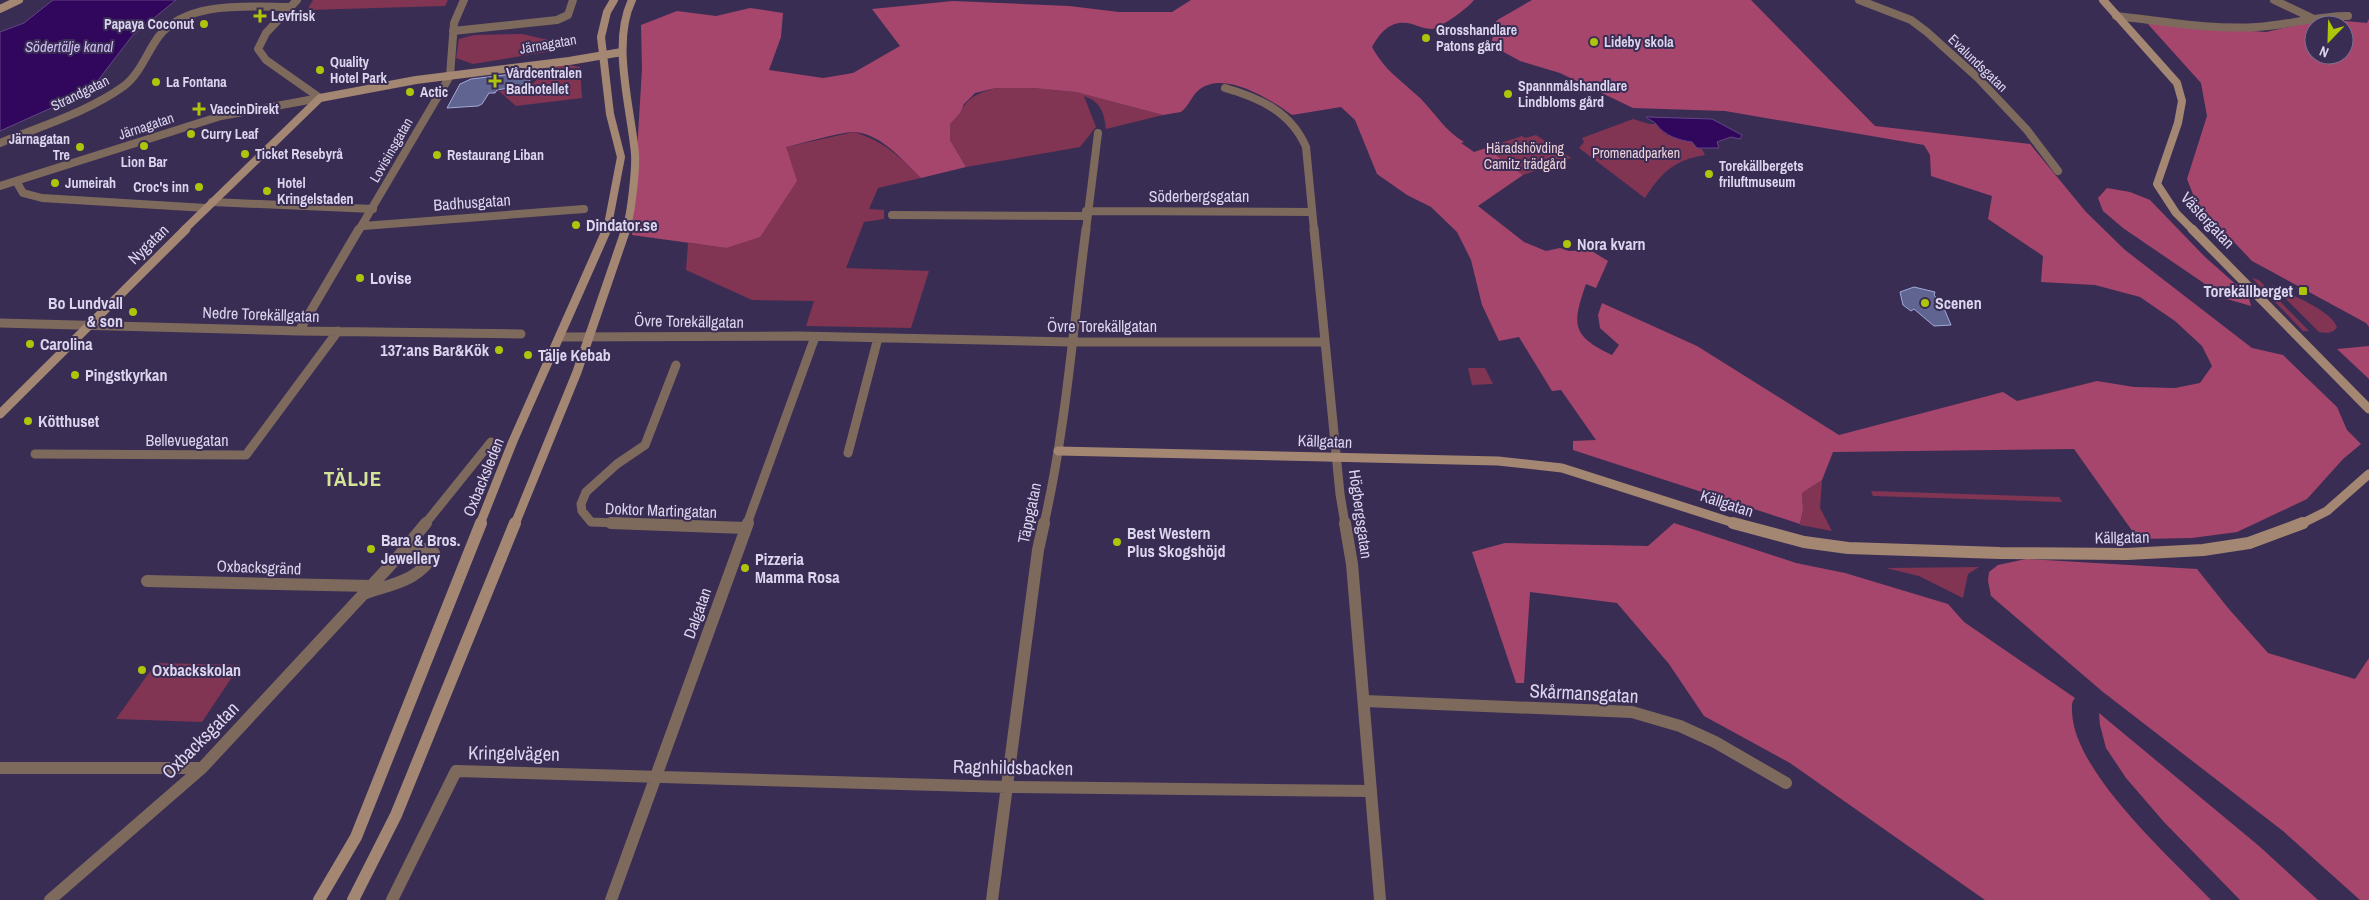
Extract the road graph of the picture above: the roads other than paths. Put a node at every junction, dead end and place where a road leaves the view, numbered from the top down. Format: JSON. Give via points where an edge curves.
{"nodes":[{"id":1,"x":19,"y":0,"type":"edge"},
{"id":2,"x":298,"y":0,"type":"edge"},
{"id":3,"x":464,"y":0,"type":"edge"},
{"id":4,"x":573,"y":0,"type":"edge"},
{"id":5,"x":614,"y":0,"type":"edge"},
{"id":6,"x":632,"y":0,"type":"edge"},
{"id":7,"x":1860,"y":0,"type":"edge"},
{"id":8,"x":2103,"y":0,"type":"edge"},
{"id":9,"x":2274,"y":0,"type":"edge"},
{"id":10,"x":291,"y":7,"type":"junction"},
{"id":11,"x":0,"y":9,"type":"edge"},
{"id":12,"x":2306,"y":15,"type":"edge"},
{"id":13,"x":2116,"y":16,"type":"junction"},
{"id":14,"x":2304,"y":19,"type":"edge"},
{"id":15,"x":452,"y":31,"type":"junction"},
{"id":16,"x":622,"y":48,"type":"junction"},
{"id":17,"x":602,"y":52,"type":"junction"},
{"id":18,"x":450,"y":76,"type":"junction"},
{"id":19,"x":1225,"y":88,"type":"dead end"},
{"id":20,"x":320,"y":98,"type":"junction"},
{"id":21,"x":1098,"y":133,"type":"dead end"},
{"id":22,"x":0,"y":143,"type":"edge"},
{"id":23,"x":2058,"y":171,"type":"dead end"},
{"id":24,"x":16,"y":181,"type":"junction"},
{"id":25,"x":0,"y":186,"type":"edge"},
{"id":26,"x":209,"y":205,"type":"junction"},
{"id":27,"x":373,"y":209,"type":"junction"},
{"id":28,"x":584,"y":209,"type":"dead end"},
{"id":29,"x":1312,"y":212,"type":"junction"},
{"id":30,"x":1086,"y":214,"type":"junction"},
{"id":31,"x":892,"y":215,"type":"dead end"},
{"id":32,"x":363,"y":226,"type":"junction"},
{"id":33,"x":0,"y":323,"type":"edge"},
{"id":34,"x":88,"y":324,"type":"junction"},
{"id":35,"x":299,"y":331,"type":"junction"},
{"id":36,"x":338,"y":331,"type":"junction"},
{"id":37,"x":520,"y":334,"type":"dead end"},
{"id":38,"x":560,"y":337,"type":"junction"},
{"id":39,"x":589,"y":337,"type":"junction"},
{"id":40,"x":815,"y":337,"type":"junction"},
{"id":41,"x":878,"y":338,"type":"junction"},
{"id":42,"x":1070,"y":342,"type":"junction"},
{"id":43,"x":1325,"y":342,"type":"junction"},
{"id":44,"x":676,"y":365,"type":"dead end"},
{"id":45,"x":2369,"y":408,"type":"edge"},
{"id":46,"x":0,"y":414,"type":"edge"},
{"id":47,"x":491,"y":442,"type":"dead end"},
{"id":48,"x":1058,"y":451,"type":"junction"},
{"id":49,"x":848,"y":453,"type":"dead end"},
{"id":50,"x":34,"y":454,"type":"dead end"},
{"id":51,"x":1337,"y":458,"type":"junction"},
{"id":52,"x":2369,"y":474,"type":"edge"},
{"id":53,"x":745,"y":528,"type":"junction"},
{"id":54,"x":397,"y":558,"type":"junction"},
{"id":55,"x":147,"y":581,"type":"dead end"},
{"id":56,"x":368,"y":590,"type":"junction"},
{"id":57,"x":1365,"y":701,"type":"junction"},
{"id":58,"x":0,"y":768,"type":"edge"},
{"id":59,"x":202,"y":768,"type":"junction"},
{"id":60,"x":656,"y":776,"type":"junction"},
{"id":61,"x":1786,"y":783,"type":"dead end"},
{"id":62,"x":1007,"y":787,"type":"junction"},
{"id":63,"x":1370,"y":791,"type":"junction"},
{"id":64,"x":50,"y":900,"type":"edge"},
{"id":65,"x":319,"y":900,"type":"edge"},
{"id":66,"x":353,"y":900,"type":"edge"},
{"id":67,"x":392,"y":900,"type":"edge"},
{"id":68,"x":611,"y":900,"type":"edge"},
{"id":69,"x":992,"y":900,"type":"edge"},
{"id":70,"x":1380,"y":900,"type":"edge"}],
"edges":[{"from":1,"to":11,"type":"street"},
{"from":2,"to":10,"type":"street"},
{"from":3,"to":15,"type":"street","name":"Lovisinsgatan"},
{"from":4,"to":15,"type":"street","via":[[568,15],[557,20]]},
{"from":5,"to":17,"type":"street","name":"Oxbacksleden","via":[[607,12]]},
{"from":6,"to":16,"type":"street","via":[[626,10]]},
{"from":7,"to":23,"type":"street","name":"Evalundsgatan","via":[[1911,20],[1927,32],[1978,78],[2027,130]]},
{"from":8,"to":13,"type":"street","name":"Västergatan"},
{"from":9,"to":12,"type":"street"},
{"from":10,"to":20,"type":"street","via":[[266,33],[258,49],[266,60]]},
{"from":10,"to":22,"type":"street","name":"Strandgatan","via":[[211,8],[179,18],[162,32],[126,85]]},
{"from":13,"to":14,"type":"street","via":[[2231,27],[2258,27]]},
{"from":13,"to":45,"type":"street","name":"Västergatan","via":[[2177,84],[2182,102],[2178,124],[2157,184],[2176,213]]},
{"from":15,"to":18,"type":"street","name":"Lovisinsgatan"},
{"from":16,"to":17,"type":"street","name":"Järnagatan"},
{"from":16,"to":39,"type":"street","via":[[635,156],[628,224]]},
{"from":17,"to":18,"type":"street","name":"Järnagatan"},
{"from":17,"to":38,"type":"street","name":"Oxbacksleden","via":[[610,114],[621,157],[609,225]]},
{"from":18,"to":20,"type":"street","name":"Järnagatan"},
{"from":18,"to":27,"type":"street","name":"Lovisinsgatan"},
{"from":19,"to":29,"type":"street","name":"Högbergsgatan","via":[[1269,105],[1300,133],[1306,147]]},
{"from":20,"to":24,"type":"street","name":"Järnagatan","via":[[221,116]]},
{"from":20,"to":26,"type":"street","name":"Nygatan"},
{"from":21,"to":30,"type":"street","name":"Täppgatan"},
{"from":24,"to":25,"type":"street","name":"Järnagatan"},
{"from":24,"to":26,"type":"street","via":[[23,193],[42,198]]},
{"from":26,"to":27,"type":"street"},
{"from":26,"to":34,"type":"street","name":"Nygatan"},
{"from":27,"to":32,"type":"street","name":"Lovisinsgatan"},
{"from":28,"to":32,"type":"street","name":"Badhusgatan"},
{"from":29,"to":30,"type":"street","name":"Söderbergsgatan"},
{"from":29,"to":43,"type":"street","name":"Högbergsgatan"},
{"from":30,"to":31,"type":"street","name":"Söderbergsgatan"},
{"from":30,"to":42,"type":"street","name":"Täppgatan"},
{"from":32,"to":35,"type":"street","name":"Lovisinsgatan"},
{"from":33,"to":34,"type":"street","name":"Nedre Torekällgatan"},
{"from":34,"to":35,"type":"street","name":"Nedre Torekällgatan"},
{"from":34,"to":46,"type":"street","name":"Nygatan"},
{"from":35,"to":36,"type":"street","name":"Nedre Torekällgatan"},
{"from":36,"to":37,"type":"street","name":"Nedre Torekällgatan"},
{"from":36,"to":50,"type":"street","name":"Bellevuegatan","via":[[246,455]]},
{"from":38,"to":39,"type":"street","name":"Övre Torekällgatan"},
{"from":38,"to":65,"type":"street","name":"Oxbacksleden","via":[[513,441],[356,837]]},
{"from":39,"to":40,"type":"street","name":"Övre Torekällgatan"},
{"from":39,"to":66,"type":"street","via":[[396,815]]},
{"from":40,"to":41,"type":"street","name":"Övre Torekällgatan"},
{"from":40,"to":53,"type":"street","name":"Dalgatan"},
{"from":41,"to":42,"type":"street","name":"Övre Torekällgatan"},
{"from":41,"to":49,"type":"street"},
{"from":42,"to":43,"type":"street","name":"Övre Torekällgatan"},
{"from":42,"to":48,"type":"street","name":"Täppgatan"},
{"from":43,"to":51,"type":"street","name":"Högbergsgatan"},
{"from":44,"to":53,"type":"street","name":"Doktor Martingatan","via":[[645,445],[617,464],[586,492],[582,511],[591,522]]},
{"from":47,"to":54,"type":"street","name":"Oxbacksgatan"},
{"from":48,"to":51,"type":"street","name":"Källgatan"},
{"from":48,"to":62,"type":"street","name":"Täppgatan","via":[[1038,550]]},
{"from":51,"to":52,"type":"street","name":"Källgatan","via":[[1498,461],[1562,468],[1740,526],[1804,542],[1848,548],[2000,553],[2127,554],[2203,550],[2249,543],[2297,526],[2326,511]]},
{"from":51,"to":57,"type":"street","name":"Högbergsgatan","via":[[1352,564]]},
{"from":53,"to":60,"type":"street","name":"Dalgatan"},
{"from":54,"to":56,"type":"street","name":"Oxbacksgatan"},
{"from":54,"to":56,"type":"street","name":"Oxbacksgatan","via":[[424,549],[434,553],[418,573]]},
{"from":55,"to":56,"type":"street","name":"Oxbacksgränd"},
{"from":56,"to":59,"type":"street","name":"Oxbacksgatan"},
{"from":57,"to":61,"type":"street","name":"Skårmansgatan","via":[[1648,715],[1698,734]]},
{"from":57,"to":63,"type":"street","name":"Högbergsgatan"},
{"from":58,"to":59,"type":"street"},
{"from":59,"to":64,"type":"street","name":"Oxbacksgatan"},
{"from":60,"to":62,"type":"street","name":"Ragnhildsbacken"},
{"from":60,"to":67,"type":"street","name":"Kringelvägen","via":[[456,771]]},
{"from":60,"to":68,"type":"street","name":"Dalgatan"},
{"from":62,"to":63,"type":"street","name":"Ragnhildsbacken"},
{"from":62,"to":69,"type":"street","name":"Täppgatan"},
{"from":63,"to":70,"type":"street","name":"Högbergsgatan"}]}
